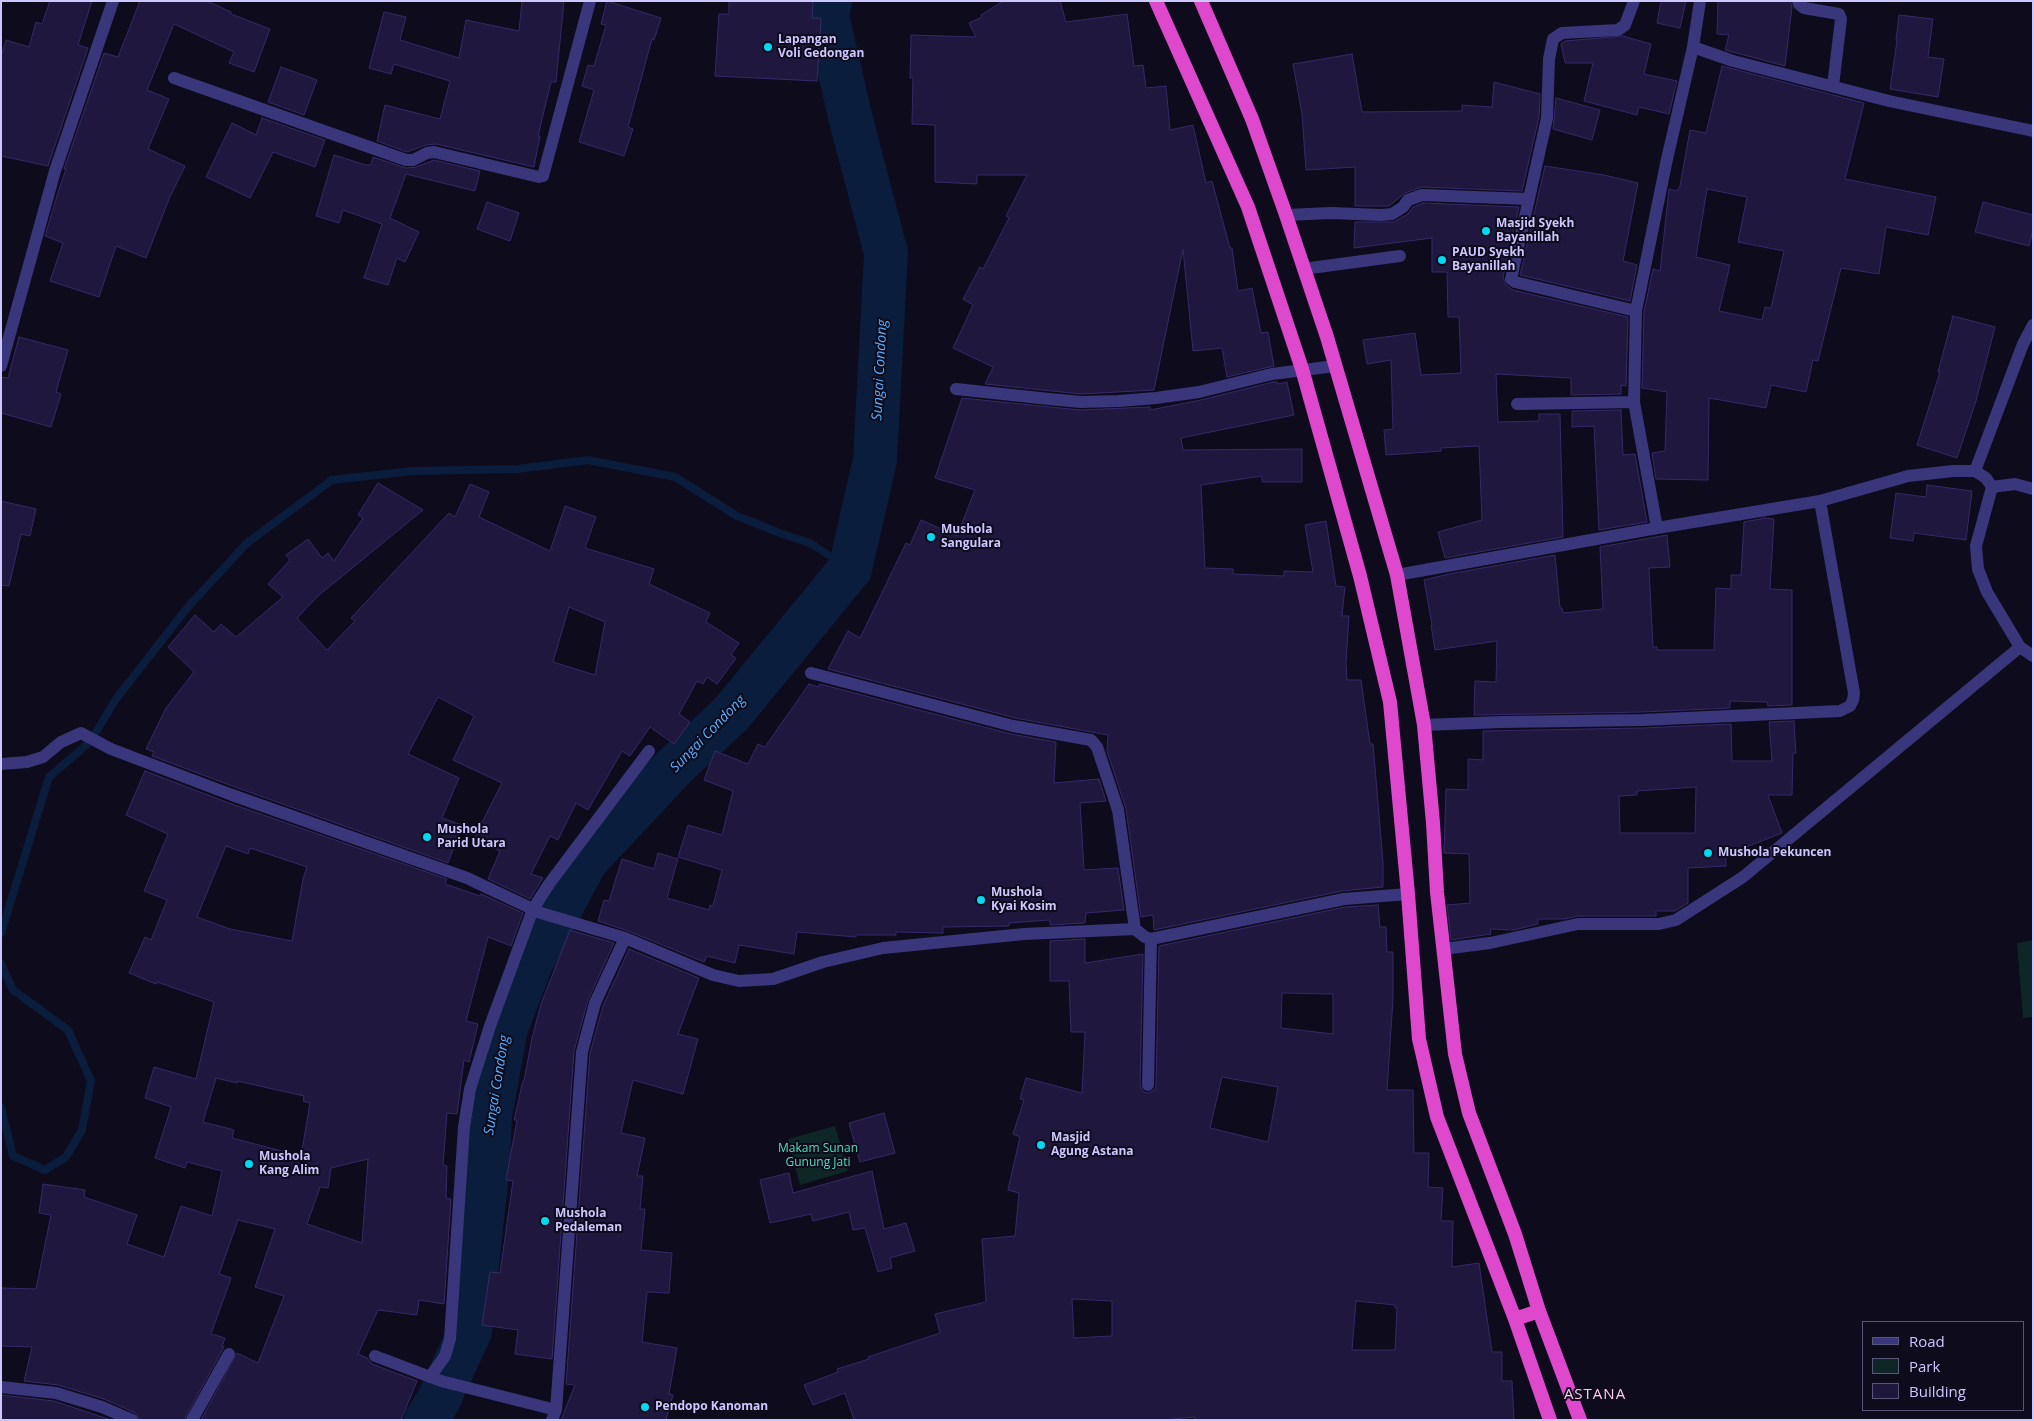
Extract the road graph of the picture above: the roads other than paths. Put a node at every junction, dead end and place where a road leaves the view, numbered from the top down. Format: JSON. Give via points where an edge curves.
{"nodes":[{"id":1,"x":113,"y":1,"type":"edge"},
{"id":2,"x":590,"y":1,"type":"edge"},
{"id":3,"x":1156,"y":1,"type":"edge"},
{"id":4,"x":1200,"y":1,"type":"edge"},
{"id":5,"x":1634,"y":1,"type":"edge"},
{"id":6,"x":1700,"y":1,"type":"edge"},
{"id":7,"x":1798,"y":1,"type":"edge"},
{"id":8,"x":1693,"y":47,"type":"junction"},
{"id":9,"x":174,"y":78,"type":"dead end"},
{"id":10,"x":1833,"y":86,"type":"junction"},
{"id":11,"x":2033,"y":131,"type":"edge"},
{"id":12,"x":1528,"y":199,"type":"junction"},
{"id":13,"x":1286,"y":216,"type":"junction"},
{"id":14,"x":1400,"y":256,"type":"dead end"},
{"id":15,"x":1303,"y":269,"type":"junction"},
{"id":16,"x":1636,"y":311,"type":"junction"},
{"id":17,"x":2033,"y":325,"type":"edge"},
{"id":18,"x":1,"y":366,"type":"edge"},
{"id":19,"x":1335,"y":366,"type":"junction"},
{"id":20,"x":1302,"y":369,"type":"junction"},
{"id":21,"x":956,"y":389,"type":"dead end"},
{"id":22,"x":1634,"y":402,"type":"junction"},
{"id":23,"x":1517,"y":404,"type":"dead end"},
{"id":24,"x":1975,"y":471,"type":"junction"},
{"id":25,"x":1992,"y":487,"type":"junction"},
{"id":26,"x":2033,"y":489,"type":"edge"},
{"id":27,"x":1820,"y":501,"type":"junction"},
{"id":28,"x":1657,"y":528,"type":"junction"},
{"id":29,"x":1397,"y":575,"type":"junction"},
{"id":30,"x":2020,"y":647,"type":"junction"},
{"id":31,"x":2033,"y":656,"type":"edge"},
{"id":32,"x":811,"y":672,"type":"dead end"},
{"id":33,"x":1424,"y":725,"type":"junction"},
{"id":34,"x":649,"y":751,"type":"dead end"},
{"id":35,"x":1,"y":764,"type":"edge"},
{"id":36,"x":1408,"y":894,"type":"junction"},
{"id":37,"x":537,"y":911,"type":"junction"},
{"id":38,"x":1135,"y":929,"type":"junction"},
{"id":39,"x":625,"y":938,"type":"junction"},
{"id":40,"x":1151,"y":940,"type":"junction"},
{"id":41,"x":1443,"y":949,"type":"junction"},
{"id":42,"x":1148,"y":1086,"type":"dead end"},
{"id":43,"x":1539,"y":1311,"type":"junction"},
{"id":44,"x":1515,"y":1319,"type":"junction"},
{"id":45,"x":228,"y":1354,"type":"dead end"},
{"id":46,"x":374,"y":1356,"type":"dead end"},
{"id":47,"x":436,"y":1379,"type":"junction"},
{"id":48,"x":1,"y":1387,"type":"edge"},
{"id":49,"x":554,"y":1415,"type":"edge"},
{"id":50,"x":132,"y":1420,"type":"edge"},
{"id":51,"x":192,"y":1420,"type":"edge"},
{"id":52,"x":1550,"y":1420,"type":"edge"},
{"id":53,"x":1580,"y":1420,"type":"edge"}],
"edges":[{"from":1,"to":18,"type":"street","via":[[55,171]]},
{"from":2,"to":9,"type":"street","via":[[543,176],[539,177],[434,152],[406,160]]},
{"from":3,"to":20,"type":"highway","via":[[1248,206]]},
{"from":4,"to":13,"type":"highway","via":[[1252,119]]},
{"from":5,"to":12,"type":"street","via":[[1625,25],[1618,30],[1562,33],[1553,39],[1549,58],[1547,118]]},
{"from":6,"to":8,"type":"street"},
{"from":7,"to":10,"type":"street","via":[[1804,8],[1839,14]]},
{"from":8,"to":10,"type":"street"},
{"from":8,"to":16,"type":"street"},
{"from":10,"to":11,"type":"street"},
{"from":12,"to":13,"type":"street","via":[[1422,195],[1408,200],[1392,214],[1381,216],[1331,213]]},
{"from":12,"to":16,"type":"street","via":[[1510,278],[1512,281]]},
{"from":13,"to":15,"type":"highway"},
{"from":14,"to":15,"type":"street"},
{"from":15,"to":19,"type":"highway"},
{"from":16,"to":22,"type":"street"},
{"from":17,"to":24,"type":"street"},
{"from":19,"to":20,"type":"street"},
{"from":19,"to":29,"type":"highway"},
{"from":20,"to":21,"type":"street","via":[[1199,392],[1119,401],[1049,400]]},
{"from":20,"to":36,"type":"highway","via":[[1360,576],[1390,702]]},
{"from":22,"to":23,"type":"street"},
{"from":22,"to":28,"type":"street"},
{"from":24,"to":25,"type":"street"},
{"from":24,"to":27,"type":"street","via":[[1908,476]]},
{"from":25,"to":26,"type":"street","via":[[2015,484]]},
{"from":25,"to":30,"type":"street","via":[[1976,546],[1978,569],[1987,592]]},
{"from":27,"to":28,"type":"street"},
{"from":27,"to":33,"type":"street","via":[[1854,693],[1850,706],[1840,711],[1642,720]]},
{"from":28,"to":29,"type":"street"},
{"from":29,"to":33,"type":"highway"},
{"from":30,"to":31,"type":"street"},
{"from":30,"to":41,"type":"street","via":[[1743,877],[1676,920],[1658,924],[1578,924],[1490,943]]},
{"from":32,"to":38,"type":"street","via":[[1013,726],[1091,740],[1097,747],[1118,810]]},
{"from":33,"to":41,"type":"highway"},
{"from":34,"to":37,"type":"street","via":[[549,884]]},
{"from":35,"to":37,"type":"street","via":[[43,757],[61,742],[80,733],[111,749],[232,795],[467,878]]},
{"from":36,"to":40,"type":"street","via":[[1344,899]]},
{"from":36,"to":44,"type":"highway","via":[[1419,1038],[1436,1117]]},
{"from":37,"to":39,"type":"street"},
{"from":37,"to":47,"type":"street","via":[[490,1026],[470,1089],[462,1148],[450,1339]]},
{"from":38,"to":39,"type":"street","via":[[1024,934],[883,948],[823,962],[773,979],[748,982],[713,975]]},
{"from":38,"to":40,"type":"street"},
{"from":39,"to":49,"type":"street","via":[[595,1003],[582,1052]]},
{"from":40,"to":42,"type":"street"},
{"from":41,"to":43,"type":"highway","via":[[1455,1054],[1469,1113],[1515,1234]]},
{"from":43,"to":44,"type":"highway"},
{"from":43,"to":53,"type":"highway"},
{"from":44,"to":52,"type":"highway"},
{"from":45,"to":51,"type":"street"},
{"from":46,"to":47,"type":"street"},
{"from":47,"to":49,"type":"street"},
{"from":48,"to":50,"type":"street","via":[[56,1393]]}]}
